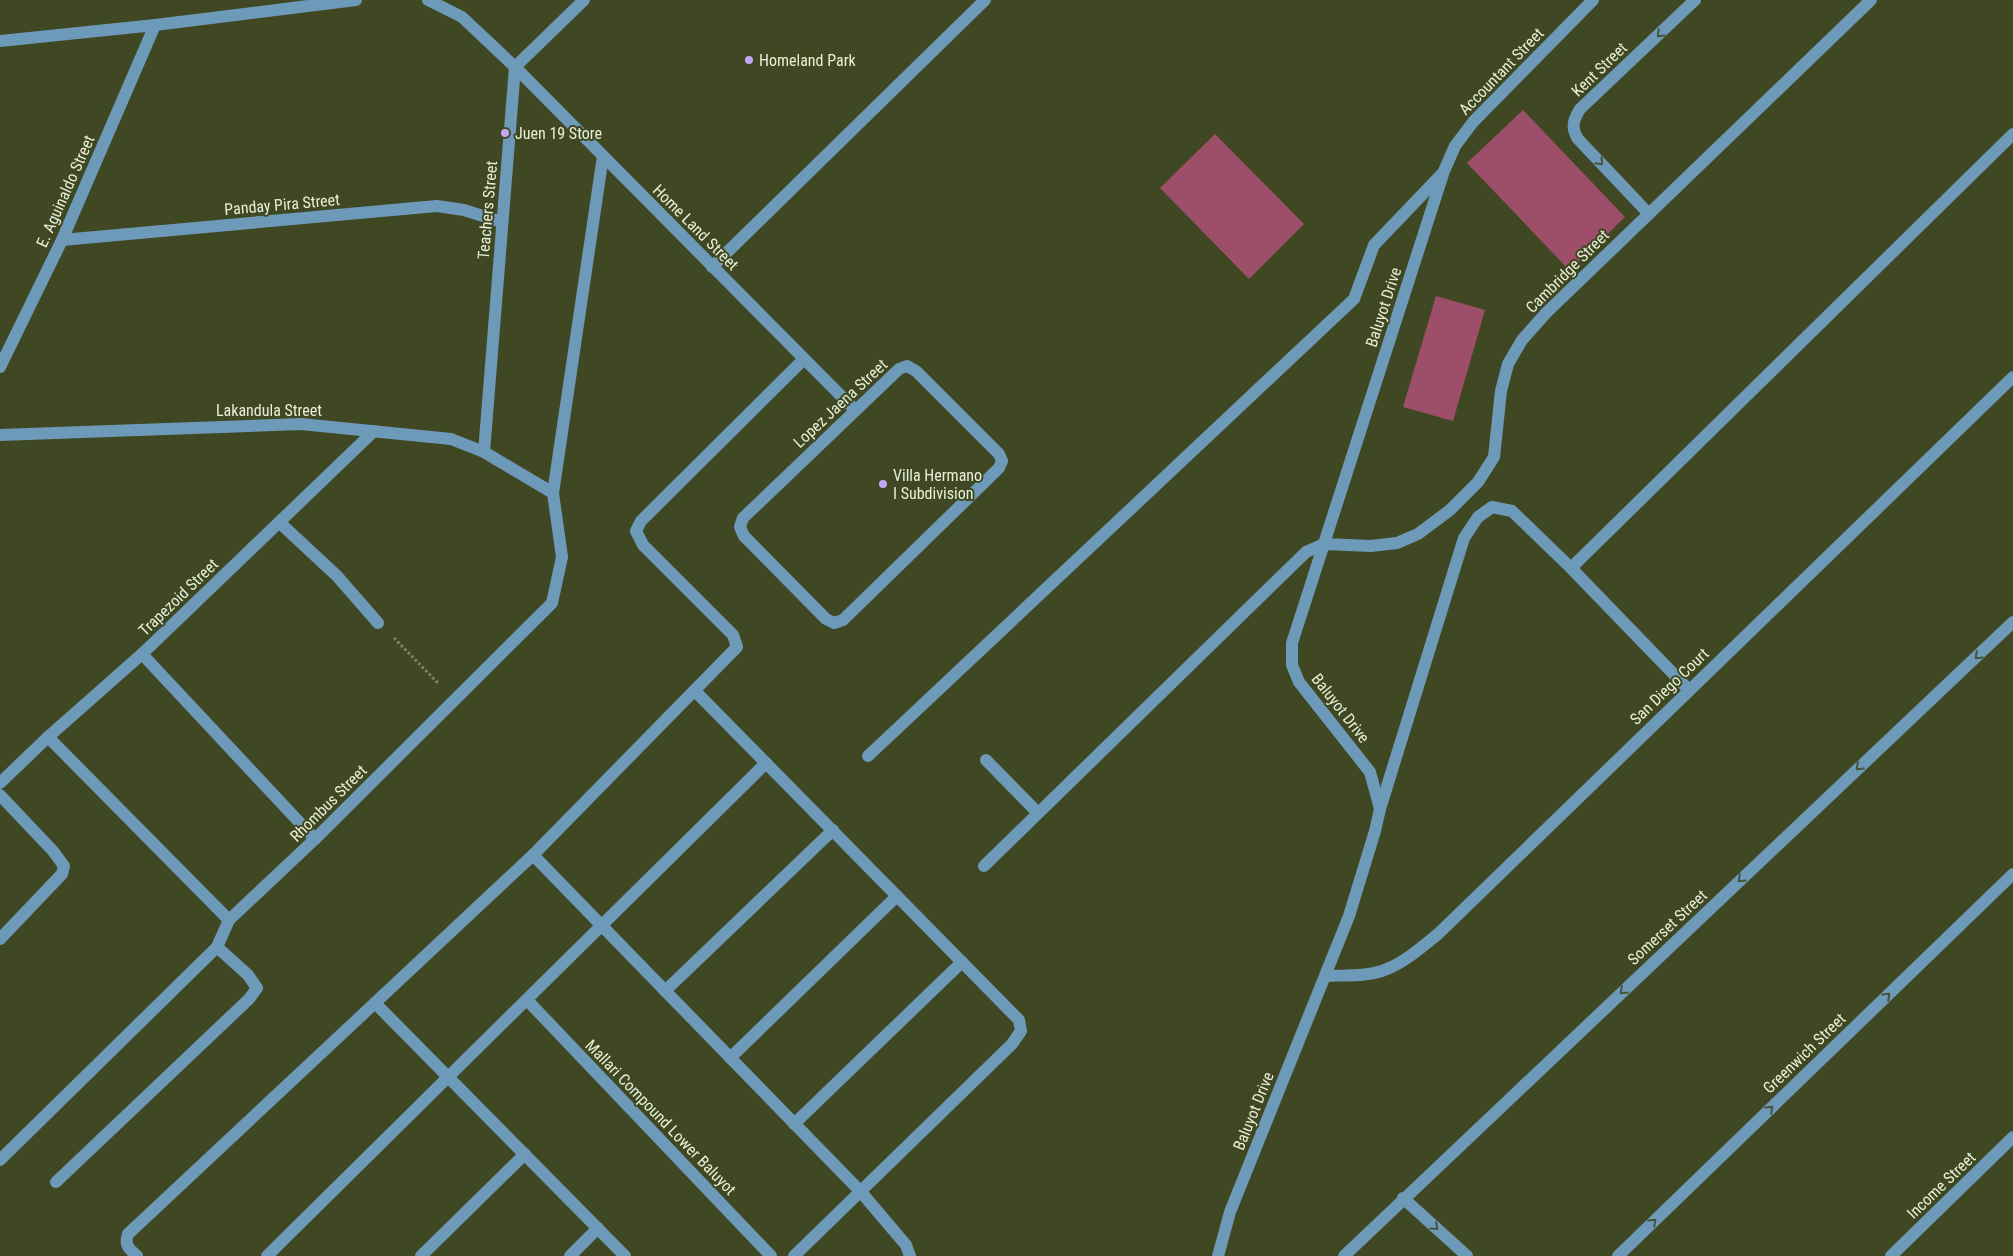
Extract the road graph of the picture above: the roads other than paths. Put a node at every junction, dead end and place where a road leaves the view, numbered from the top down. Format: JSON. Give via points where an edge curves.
{"nodes":[{"id":1,"x":356,"y":0,"type":"edge"},
{"id":2,"x":428,"y":0,"type":"edge"},
{"id":3,"x":584,"y":0,"type":"edge"},
{"id":4,"x":985,"y":0,"type":"edge"},
{"id":5,"x":1593,"y":0,"type":"edge"},
{"id":6,"x":1695,"y":0,"type":"edge"},
{"id":7,"x":1871,"y":0,"type":"edge"},
{"id":8,"x":155,"y":25,"type":"junction"},
{"id":9,"x":0,"y":41,"type":"edge"},
{"id":10,"x":514,"y":67,"type":"junction"},
{"id":11,"x":2013,"y":134,"type":"edge"},
{"id":12,"x":603,"y":156,"type":"junction"},
{"id":13,"x":1444,"y":172,"type":"junction"},
{"id":14,"x":1648,"y":214,"type":"junction"},
{"id":15,"x":502,"y":222,"type":"junction"},
{"id":16,"x":62,"y":240,"type":"junction"},
{"id":17,"x":712,"y":267,"type":"junction"},
{"id":18,"x":804,"y":359,"type":"junction"},
{"id":19,"x":0,"y":367,"type":"edge"},
{"id":20,"x":2013,"y":377,"type":"edge"},
{"id":21,"x":855,"y":410,"type":"junction"},
{"id":22,"x":374,"y":431,"type":"junction"},
{"id":23,"x":0,"y":435,"type":"edge"},
{"id":24,"x":484,"y":452,"type":"junction"},
{"id":25,"x":553,"y":494,"type":"junction"},
{"id":26,"x":279,"y":522,"type":"junction"},
{"id":27,"x":1324,"y":544,"type":"junction"},
{"id":28,"x":1571,"y":568,"type":"junction"},
{"id":29,"x":2013,"y":622,"type":"edge"},
{"id":30,"x":378,"y":623,"type":"road end"},
{"id":31,"x":142,"y":654,"type":"junction"},
{"id":32,"x":1688,"y":689,"type":"junction"},
{"id":33,"x":695,"y":690,"type":"junction"},
{"id":34,"x":48,"y":737,"type":"junction"},
{"id":35,"x":868,"y":756,"type":"dead end"},
{"id":36,"x":986,"y":760,"type":"dead end"},
{"id":37,"x":766,"y":763,"type":"junction"},
{"id":38,"x":0,"y":782,"type":"edge"},
{"id":39,"x":0,"y":796,"type":"edge"},
{"id":40,"x":1380,"y":808,"type":"junction"},
{"id":41,"x":1038,"y":813,"type":"junction"},
{"id":42,"x":833,"y":830,"type":"junction"},
{"id":43,"x":315,"y":839,"type":"junction"},
{"id":44,"x":532,"y":855,"type":"junction"},
{"id":45,"x":984,"y":866,"type":"dead end"},
{"id":46,"x":2013,"y":874,"type":"edge"},
{"id":47,"x":897,"y":896,"type":"junction"},
{"id":48,"x":229,"y":920,"type":"junction"},
{"id":49,"x":602,"y":926,"type":"junction"},
{"id":50,"x":0,"y":939,"type":"edge"},
{"id":51,"x":217,"y":946,"type":"junction"},
{"id":52,"x":962,"y":962,"type":"junction"},
{"id":53,"x":1326,"y":976,"type":"junction"},
{"id":54,"x":665,"y":991,"type":"junction"},
{"id":55,"x":527,"y":1000,"type":"junction"},
{"id":56,"x":375,"y":1003,"type":"junction"},
{"id":57,"x":730,"y":1058,"type":"junction"},
{"id":58,"x":449,"y":1077,"type":"junction"},
{"id":59,"x":794,"y":1124,"type":"junction"},
{"id":60,"x":2013,"y":1137,"type":"edge"},
{"id":61,"x":525,"y":1154,"type":"junction"},
{"id":62,"x":0,"y":1160,"type":"edge"},
{"id":63,"x":56,"y":1182,"type":"dead end"},
{"id":64,"x":861,"y":1192,"type":"junction"},
{"id":65,"x":1404,"y":1198,"type":"junction"},
{"id":66,"x":598,"y":1228,"type":"junction"},
{"id":67,"x":137,"y":1256,"type":"edge"},
{"id":68,"x":267,"y":1256,"type":"edge"},
{"id":69,"x":421,"y":1256,"type":"edge"},
{"id":70,"x":570,"y":1256,"type":"edge"},
{"id":71,"x":625,"y":1256,"type":"edge"},
{"id":72,"x":772,"y":1256,"type":"edge"},
{"id":73,"x":794,"y":1256,"type":"edge"},
{"id":74,"x":910,"y":1256,"type":"edge"},
{"id":75,"x":1218,"y":1256,"type":"edge"},
{"id":76,"x":1344,"y":1256,"type":"edge"},
{"id":77,"x":1467,"y":1256,"type":"edge"},
{"id":78,"x":1618,"y":1256,"type":"edge"},
{"id":79,"x":1892,"y":1256,"type":"edge"}],
"edges":[{"from":1,"to":8,"type":"street"},
{"from":2,"to":10,"type":"street","via":[[462,17]]},
{"from":3,"to":10,"type":"street"},
{"from":4,"to":17,"type":"street"},
{"from":5,"to":13,"type":"street","name":"Accountant Street","via":[[1473,122],[1455,146]]},
{"from":6,"to":14,"type":"street","name":"Kent Street","one_way":true,"via":[[1580,109],[1573,123],[1578,139]]},
{"from":7,"to":14,"type":"street","name":"Cambridge Street"},
{"from":8,"to":9,"type":"street"},
{"from":8,"to":16,"type":"street","name":"E. Aguinaldo Street"},
{"from":10,"to":12,"type":"street","name":"Home Land Street"},
{"from":10,"to":15,"type":"street","name":"Teachers Street"},
{"from":11,"to":28,"type":"street"},
{"from":12,"to":17,"type":"street","name":"Home Land Street"},
{"from":12,"to":25,"type":"street","name":"Rhombus Street"},
{"from":13,"to":27,"type":"street","name":"Baluyot Drive"},
{"from":13,"to":35,"type":"street","via":[[1374,245],[1354,299]]},
{"from":14,"to":27,"type":"street","name":"Cambridge Street","via":[[1522,340],[1508,364],[1501,391],[1494,457],[1478,482],[1450,510],[1418,534],[1397,543],[1371,546]]},
{"from":15,"to":16,"type":"street","name":"Panday Pira Street","via":[[464,210],[437,206]]},
{"from":15,"to":24,"type":"street","name":"Teachers Street"},
{"from":16,"to":19,"type":"street","name":"E. Aguinaldo Street"},
{"from":17,"to":18,"type":"street","name":"Home Land Street"},
{"from":18,"to":21,"type":"street","name":"Home Land Street"},
{"from":18,"to":33,"type":"street","via":[[641,521],[636,531],[643,545],[733,635],[737,647]]},
{"from":20,"to":32,"type":"street","name":"San Diego Court"},
{"from":21,"to":21,"type":"street","name":"Lopez Jaena Street","via":[[899,369],[907,366],[923,378],[1002,461],[999,468],[843,620],[834,623],[826,619],[744,536],[740,527],[743,518]]},
{"from":22,"to":23,"type":"street","name":"Lakandula Street","via":[[301,424]]},
{"from":22,"to":24,"type":"street","name":"Lakandula Street","via":[[451,438]]},
{"from":22,"to":26,"type":"street","name":"Trapezoid Street"},
{"from":24,"to":25,"type":"street","name":"Lakandula Street"},
{"from":25,"to":43,"type":"street","name":"Rhombus Street","via":[[562,557],[552,603]]},
{"from":26,"to":30,"type":"street","via":[[337,576]]},
{"from":26,"to":31,"type":"street","name":"Trapezoid Street"},
{"from":27,"to":40,"type":"street","name":"Baluyot Drive","via":[[1292,643],[1292,665],[1299,682],[1370,772]]},
{"from":27,"to":41,"type":"street","via":[[1296,560]]},
{"from":28,"to":32,"type":"street"},
{"from":28,"to":40,"type":"street","via":[[1512,511],[1492,507],[1478,517],[1464,538]]},
{"from":29,"to":65,"type":"street","name":"Somerset Street","one_way":true},
{"from":31,"to":34,"type":"street","name":"Trapezoid Street"},
{"from":31,"to":43,"type":"street"},
{"from":32,"to":53,"type":"street","name":"San Diego Court","via":[[1438,934],[1408,958],[1386,970]]},
{"from":33,"to":37,"type":"street"},
{"from":33,"to":44,"type":"street"},
{"from":34,"to":38,"type":"street","name":"Trapezoid Street"},
{"from":34,"to":48,"type":"street"},
{"from":36,"to":41,"type":"street"},
{"from":37,"to":42,"type":"street"},
{"from":37,"to":49,"type":"street"},
{"from":39,"to":50,"type":"street","via":[[64,866],[62,874]]},
{"from":40,"to":53,"type":"street","name":"Baluyot Drive","via":[[1349,916]]},
{"from":41,"to":45,"type":"street"},
{"from":42,"to":47,"type":"street"},
{"from":42,"to":54,"type":"street"},
{"from":43,"to":48,"type":"street","name":"Rhombus Street"},
{"from":44,"to":49,"type":"street"},
{"from":44,"to":56,"type":"street"},
{"from":78,"to":46,"type":"street","name":"Greenwich Street","one_way":true},
{"from":47,"to":52,"type":"street"},
{"from":47,"to":57,"type":"street"},
{"from":48,"to":51,"type":"street"},
{"from":49,"to":54,"type":"street"},
{"from":49,"to":55,"type":"street"},
{"from":51,"to":62,"type":"street"},
{"from":51,"to":63,"type":"street","via":[[248,975],[257,988],[253,994]]},
{"from":52,"to":59,"type":"street"},
{"from":52,"to":64,"type":"street","via":[[1019,1020],[1020,1031],[1012,1044]]},
{"from":53,"to":75,"type":"street","name":"Baluyot Drive","via":[[1230,1212]]},
{"from":54,"to":57,"type":"street"},
{"from":55,"to":58,"type":"street"},
{"from":55,"to":72,"type":"street","name":"Mallari Compound Lower Baluyot"},
{"from":56,"to":58,"type":"street"},
{"from":56,"to":67,"type":"street","via":[[128,1234],[127,1246]]},
{"from":57,"to":59,"type":"street"},
{"from":58,"to":61,"type":"street"},
{"from":58,"to":68,"type":"street"},
{"from":59,"to":64,"type":"street"},
{"from":60,"to":79,"type":"street","name":"Income Street"},
{"from":61,"to":66,"type":"street"},
{"from":61,"to":69,"type":"street"},
{"from":64,"to":73,"type":"street"},
{"from":64,"to":74,"type":"street","via":[[906,1245]]},
{"from":65,"to":76,"type":"street","name":"Somerset Street"},
{"from":65,"to":77,"type":"street","one_way":true},
{"from":66,"to":70,"type":"street"},
{"from":66,"to":71,"type":"street"}]}
